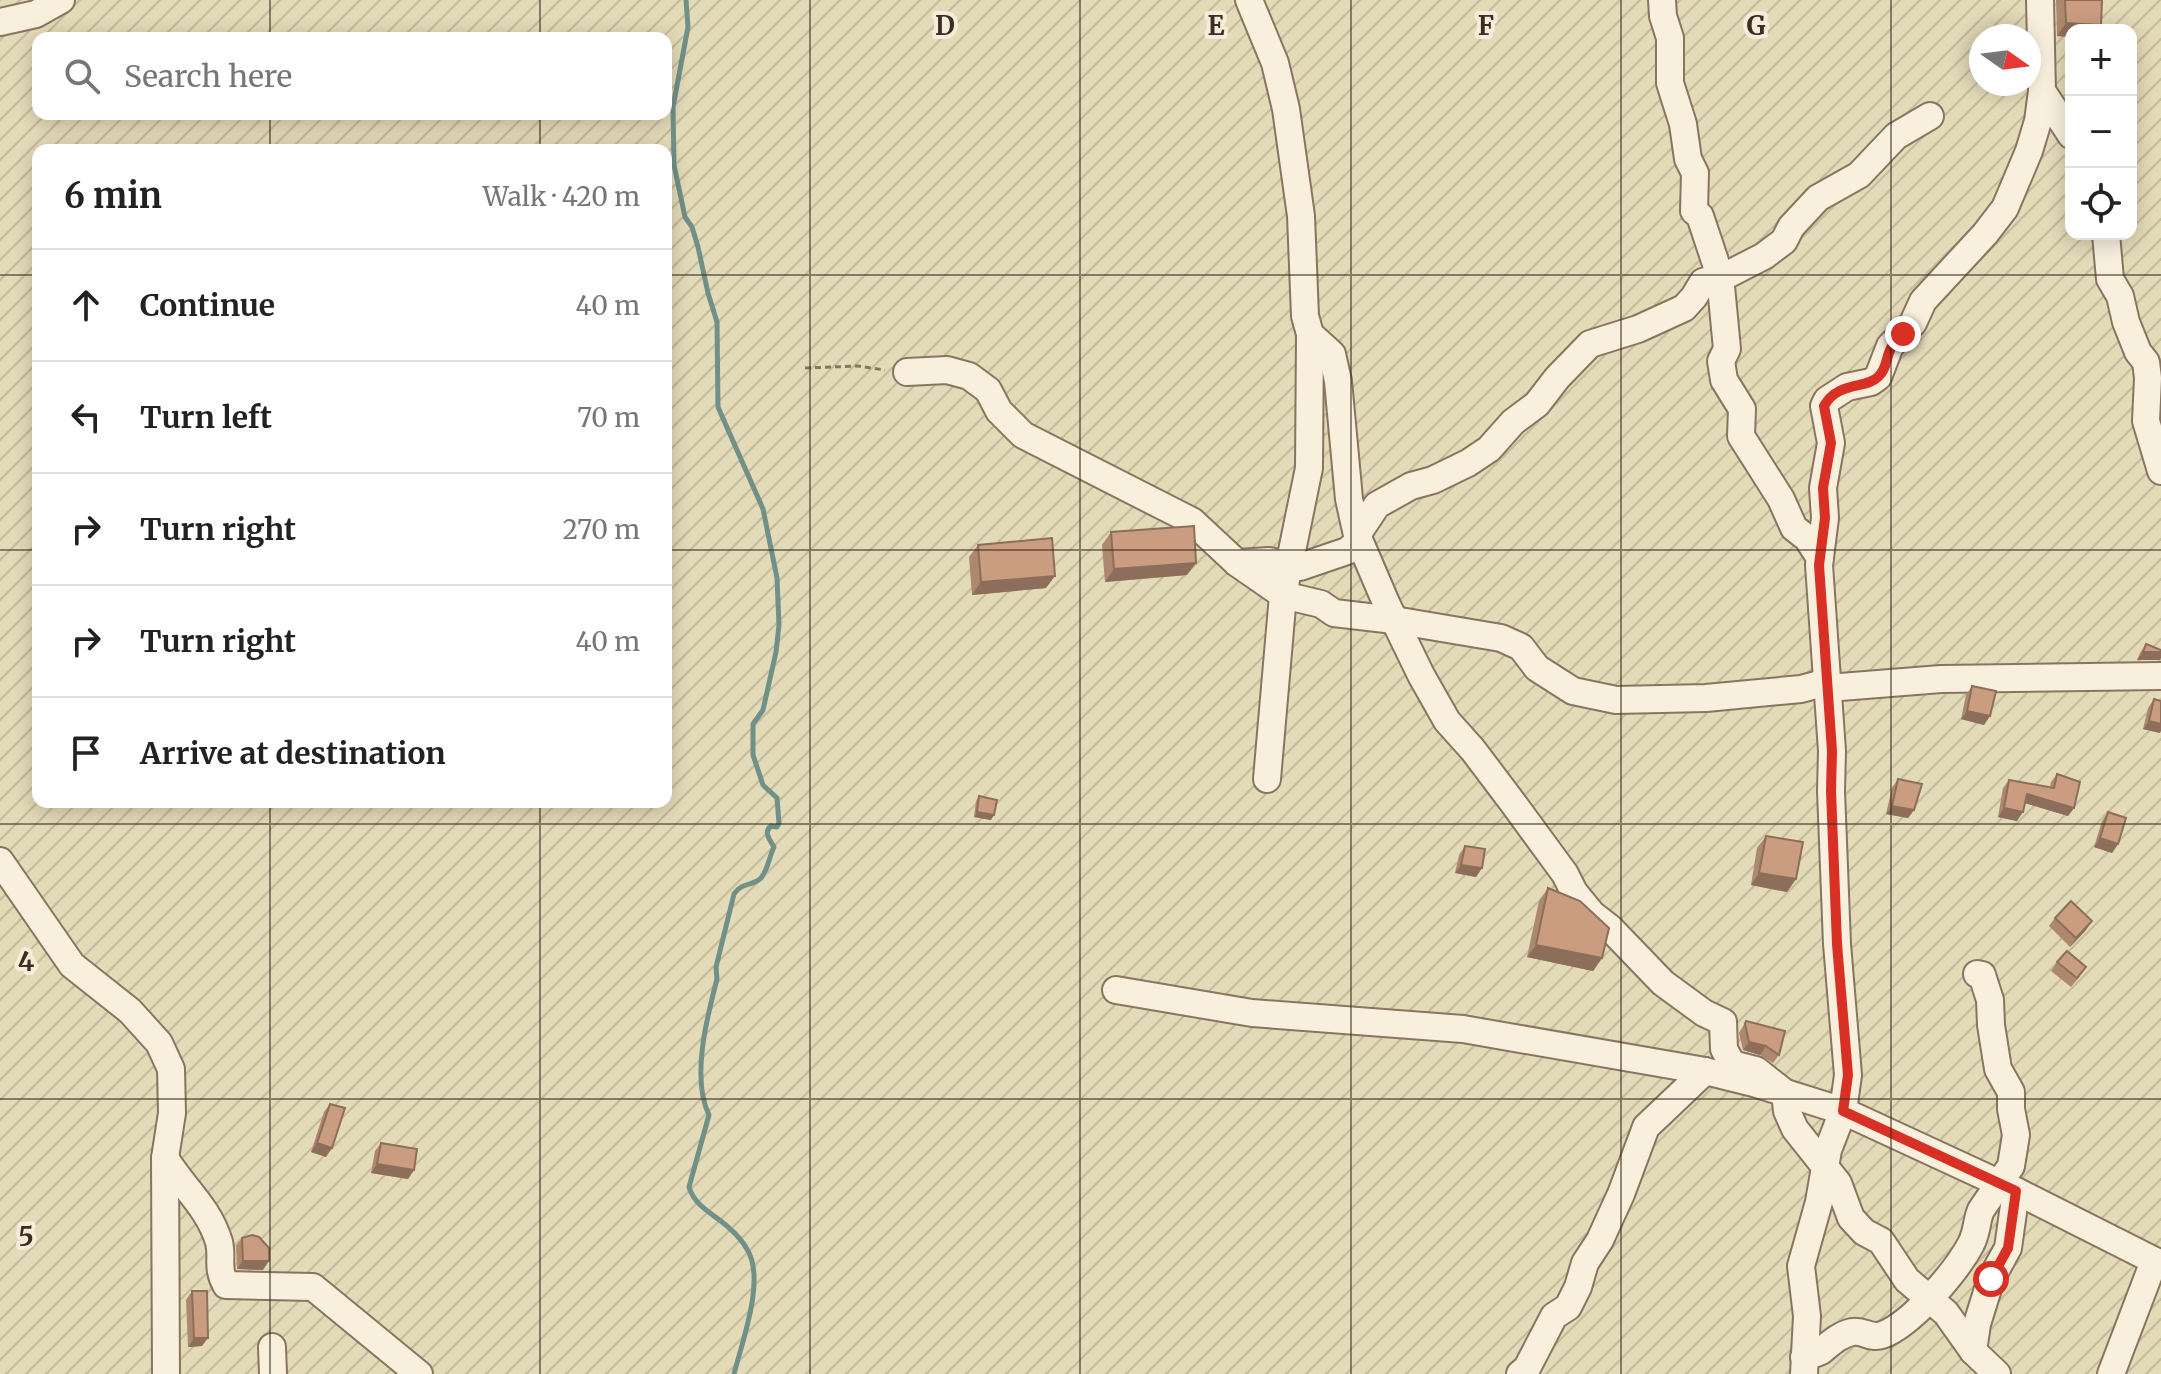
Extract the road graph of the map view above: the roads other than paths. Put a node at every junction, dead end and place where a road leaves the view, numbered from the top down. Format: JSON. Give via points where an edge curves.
{"nodes":[{"id":1,"x":61,"y":0,"type":"edge"},
{"id":2,"x":1249,"y":0,"type":"edge"},
{"id":3,"x":1662,"y":0,"type":"edge"},
{"id":4,"x":2040,"y":0,"type":"edge"},
{"id":5,"x":0,"y":22,"type":"edge"},
{"id":6,"x":2042,"y":91,"type":"junction"},
{"id":7,"x":1930,"y":116,"type":"dead end"},
{"id":8,"x":2065,"y":126,"type":"edge"},
{"id":9,"x":2107,"y":240,"type":"edge"},
{"id":10,"x":1720,"y":276,"type":"junction"},
{"id":11,"x":1310,"y":334,"type":"junction"},
{"id":12,"x":907,"y":372,"type":"road end"},
{"id":13,"x":2161,"y":471,"type":"edge"},
{"id":14,"x":1357,"y":535,"type":"junction"},
{"id":15,"x":1820,"y":558,"type":"junction"},
{"id":16,"x":1237,"y":563,"type":"junction"},
{"id":17,"x":1289,"y":564,"type":"junction"},
{"id":18,"x":1283,"y":595,"type":"junction"},
{"id":19,"x":1394,"y":620,"type":"junction"},
{"id":20,"x":2161,"y":676,"type":"edge"},
{"id":21,"x":1828,"y":685,"type":"junction"},
{"id":22,"x":1267,"y":779,"type":"dead end"},
{"id":23,"x":0,"y":861,"type":"edge"},
{"id":24,"x":1977,"y":974,"type":"dead end"},
{"id":25,"x":1116,"y":990,"type":"dead end"},
{"id":26,"x":1705,"y":1071,"type":"junction"},
{"id":27,"x":1785,"y":1093,"type":"junction"},
{"id":28,"x":1843,"y":1111,"type":"junction"},
{"id":29,"x":165,"y":1158,"type":"junction"},
{"id":30,"x":1825,"y":1165,"type":"junction"},
{"id":31,"x":2008,"y":1188,"type":"junction"},
{"id":32,"x":2158,"y":1262,"type":"edge"},
{"id":33,"x":1928,"y":1298,"type":"junction"},
{"id":34,"x":272,"y":1347,"type":"dead end"},
{"id":35,"x":1973,"y":1351,"type":"junction"},
{"id":36,"x":1804,"y":1366,"type":"edge"},
{"id":37,"x":166,"y":1374,"type":"edge"},
{"id":38,"x":273,"y":1374,"type":"edge"},
{"id":39,"x":419,"y":1374,"type":"edge"},
{"id":40,"x":1520,"y":1374,"type":"edge"},
{"id":41,"x":1997,"y":1374,"type":"edge"},
{"id":42,"x":2111,"y":1374,"type":"edge"}],
"edges":[{"from":1,"to":5,"type":"street","via":[[36,14]]},
{"from":2,"to":11,"type":"street","via":[[1275,63],[1286,109]]},
{"from":3,"to":10,"type":"street","via":[[1670,38],[1670,83],[1695,173],[1694,211]]},
{"from":4,"to":6,"type":"street"},
{"from":6,"to":8,"type":"street"},
{"from":6,"to":15,"type":"street","via":[[2029,151],[2005,208],[1923,301],[1913,323],[1890,346],[1878,377],[1847,387],[1825,403],[1831,443]]},
{"from":7,"to":10,"type":"street","via":[[1896,136],[1859,175],[1818,198],[1784,241]]},
{"from":9,"to":13,"type":"street","via":[[2110,279],[2146,362],[2146,421]]},
{"from":10,"to":14,"type":"street","via":[[1703,282],[1684,308],[1590,344],[1489,449],[1377,505]]},
{"from":10,"to":15,"type":"street","via":[[1727,349],[1721,361],[1724,380],[1742,409],[1741,436],[1794,528]]},
{"from":11,"to":14,"type":"street","via":[[1332,354]]},
{"from":11,"to":17,"type":"street","via":[[1309,468]]},
{"from":12,"to":16,"type":"street","via":[[947,370],[969,376],[988,390],[999,411],[1023,435],[1192,521]]},
{"from":14,"to":17,"type":"street","via":[[1357,543],[1347,551],[1300,567]]},
{"from":14,"to":19,"type":"street"},
{"from":15,"to":21,"type":"street"},
{"from":16,"to":17,"type":"street"},
{"from":16,"to":18,"type":"street"},
{"from":17,"to":18,"type":"street"},
{"from":18,"to":19,"type":"street","via":[[1321,604],[1334,613]]},
{"from":18,"to":22,"type":"street"},
{"from":19,"to":21,"type":"street","via":[[1501,638],[1521,647],[1537,668],[1573,691],[1605,698],[1706,698]]},
{"from":19,"to":27,"type":"street","via":[[1447,721],[1583,903],[1663,983],[1723,1022],[1724,1049],[1732,1064],[1756,1070]]},
{"from":20,"to":21,"type":"street"},
{"from":21,"to":28,"type":"street","via":[[1837,944],[1848,1075]]},
{"from":23,"to":29,"type":"street","via":[[72,965],[130,1011],[159,1043],[171,1069]]},
{"from":24,"to":31,"type":"street","via":[[1982,975],[1990,1000],[1998,1069],[2011,1092],[2016,1135]]},
{"from":25,"to":26,"type":"street","via":[[1252,1013],[1463,1029]]},
{"from":26,"to":27,"type":"street"},
{"from":26,"to":40,"type":"street","via":[[1646,1127],[1568,1307],[1554,1316]]},
{"from":27,"to":28,"type":"street"},
{"from":27,"to":30,"type":"street","via":[[1795,1129]]},
{"from":28,"to":30,"type":"street"},
{"from":28,"to":31,"type":"street"},
{"from":29,"to":37,"type":"street"},
{"from":29,"to":39,"type":"street","via":[[201,1203],[220,1245],[218,1265],[226,1285],[313,1287]]},
{"from":30,"to":33,"type":"street","via":[[1851,1218],[1881,1241],[1907,1280]]},
{"from":30,"to":36,"type":"street","via":[[1801,1266],[1807,1316]]},
{"from":31,"to":32,"type":"street"},
{"from":31,"to":33,"type":"street","via":[[1981,1210],[1969,1248]]},
{"from":31,"to":35,"type":"street","via":[[2008,1248],[1989,1286]]},
{"from":32,"to":42,"type":"street"},
{"from":33,"to":35,"type":"street","via":[[1946,1313]]},
{"from":33,"to":36,"type":"street","via":[[1881,1336],[1850,1332]]},
{"from":34,"to":38,"type":"street"},
{"from":35,"to":41,"type":"street"}]}
